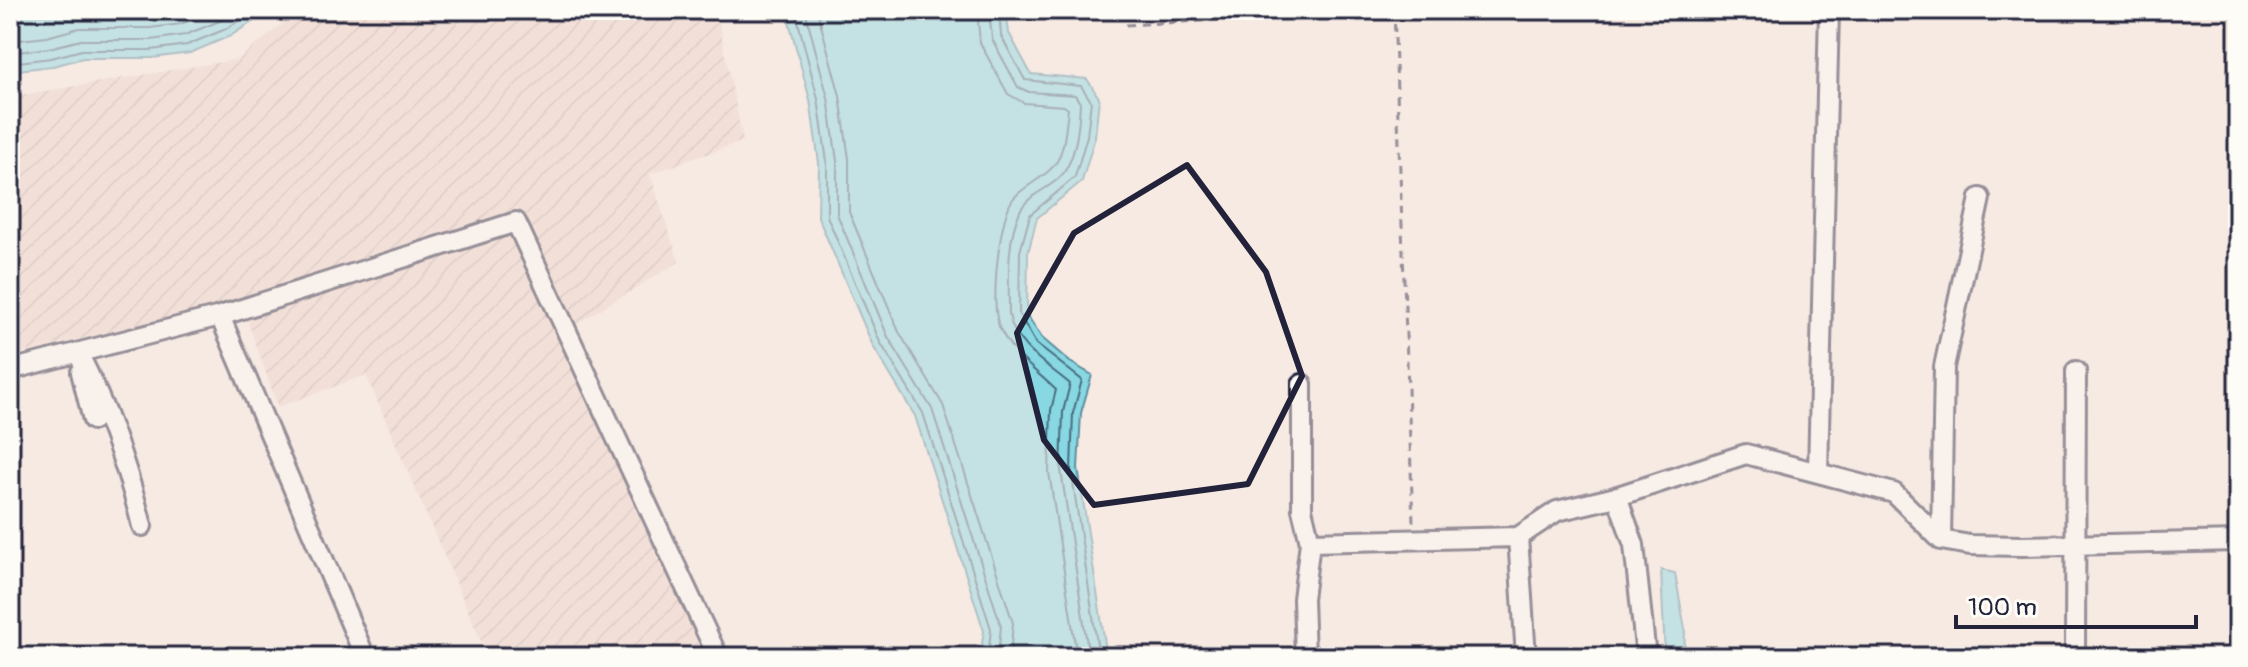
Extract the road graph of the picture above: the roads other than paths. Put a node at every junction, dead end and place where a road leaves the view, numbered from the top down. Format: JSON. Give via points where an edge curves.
{"nodes":[{"id":1,"x":1829,"y":10,"type":"edge"},
{"id":2,"x":1980,"y":198,"type":"dead end"},
{"id":3,"x":220,"y":316,"type":"junction"},
{"id":4,"x":78,"y":353,"type":"junction"},
{"id":5,"x":10,"y":370,"type":"edge"},
{"id":6,"x":2076,"y":371,"type":"dead end"},
{"id":7,"x":1302,"y":384,"type":"dead end"},
{"id":8,"x":93,"y":420,"type":"dead end"},
{"id":9,"x":1818,"y":473,"type":"junction"},
{"id":10,"x":1617,"y":496,"type":"junction"},
{"id":11,"x":142,"y":526,"type":"dead end"},
{"id":12,"x":1518,"y":537,"type":"junction"},
{"id":13,"x":1941,"y":540,"type":"junction"},
{"id":14,"x":2238,"y":541,"type":"edge"},
{"id":15,"x":1310,"y":542,"type":"junction"},
{"id":16,"x":2074,"y":545,"type":"junction"},
{"id":17,"x":365,"y":657,"type":"edge"},
{"id":18,"x":718,"y":657,"type":"edge"},
{"id":19,"x":1305,"y":657,"type":"edge"},
{"id":20,"x":1526,"y":657,"type":"edge"},
{"id":21,"x":1646,"y":657,"type":"edge"},
{"id":22,"x":2075,"y":657,"type":"edge"}],
"edges":[{"from":1,"to":9,"type":"street"},
{"from":2,"to":13,"type":"street","via":[[1944,367]]},
{"from":3,"to":4,"type":"street"},
{"from":3,"to":17,"type":"street"},
{"from":3,"to":18,"type":"street","via":[[516,222]]},
{"from":4,"to":5,"type":"street"},
{"from":4,"to":8,"type":"street"},
{"from":4,"to":11,"type":"street","via":[[103,401]]},
{"from":6,"to":16,"type":"street"},
{"from":7,"to":15,"type":"street","via":[[1302,509]]},
{"from":9,"to":10,"type":"street","via":[[1746,454]]},
{"from":9,"to":13,"type":"street","via":[[1894,493]]},
{"from":10,"to":12,"type":"street","via":[[1557,511]]},
{"from":10,"to":21,"type":"street","via":[[1634,545]]},
{"from":12,"to":15,"type":"street"},
{"from":12,"to":20,"type":"street"},
{"from":13,"to":16,"type":"street"},
{"from":14,"to":16,"type":"street"},
{"from":15,"to":19,"type":"street","via":[[1303,599]]},
{"from":16,"to":22,"type":"street"}]}
